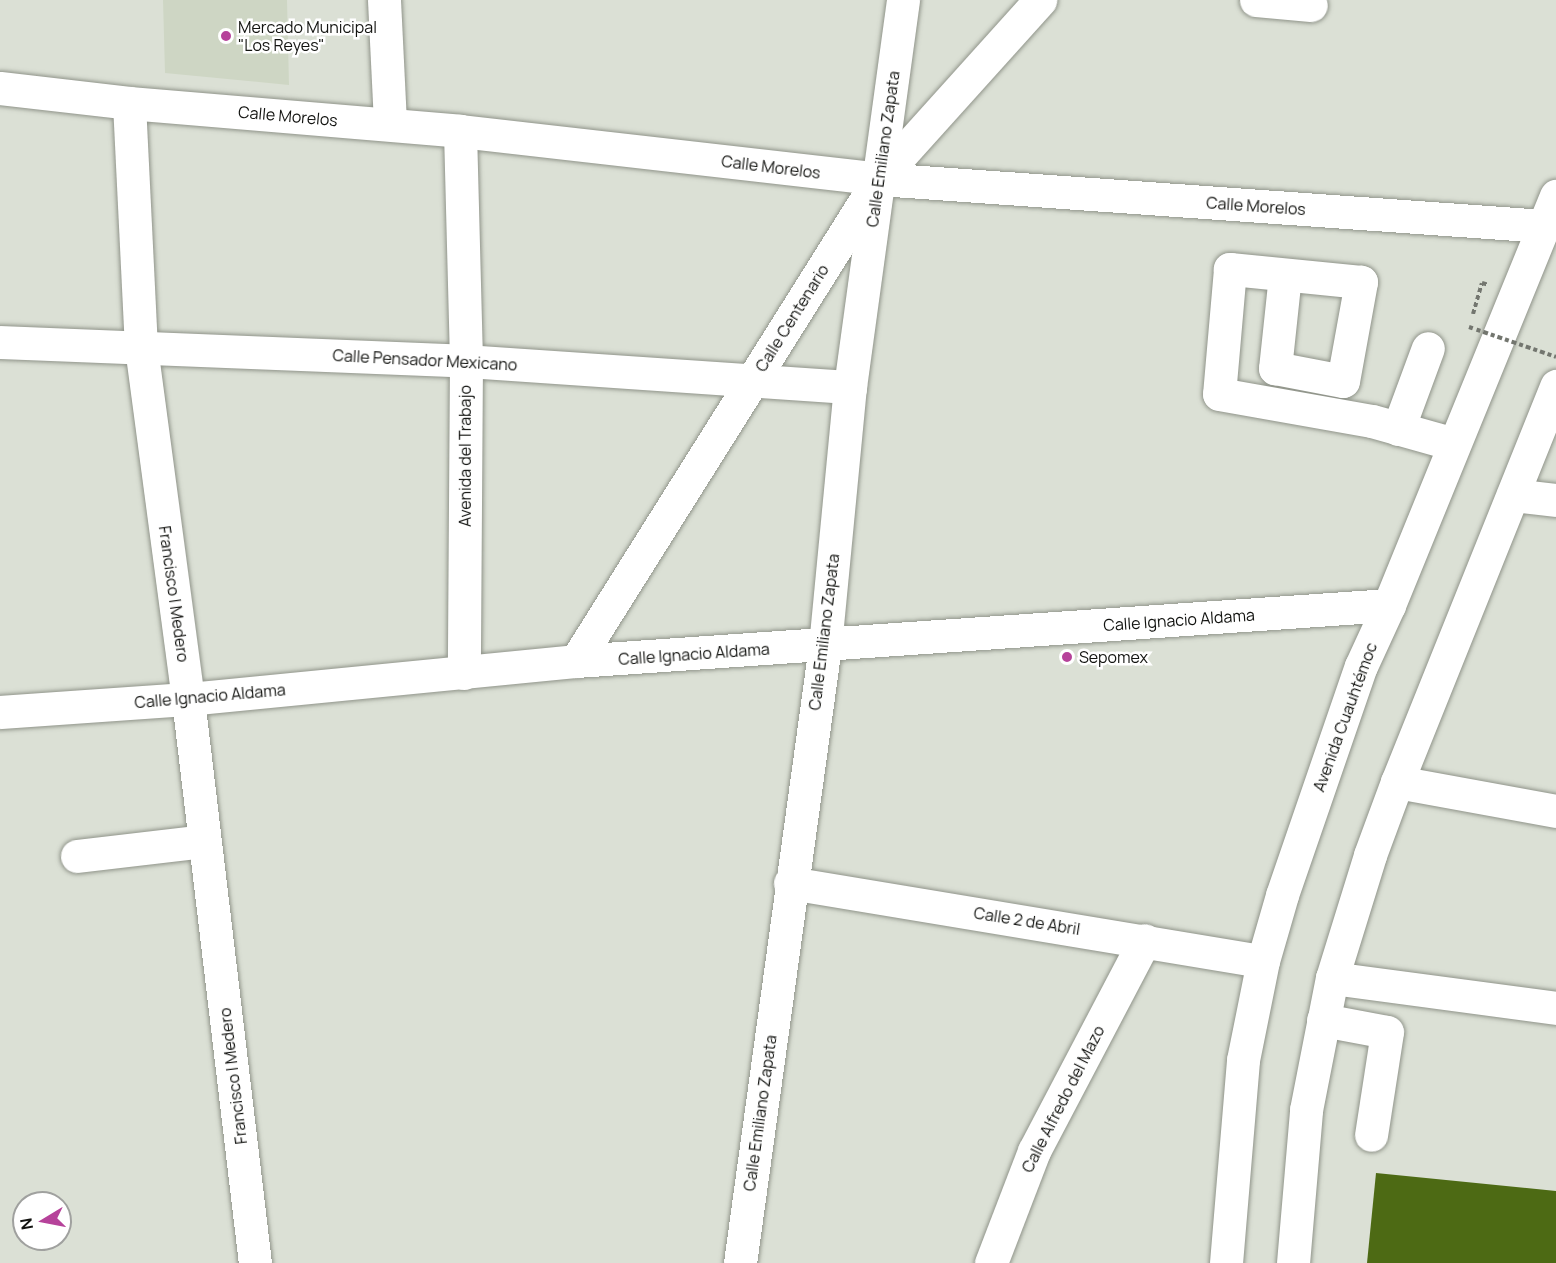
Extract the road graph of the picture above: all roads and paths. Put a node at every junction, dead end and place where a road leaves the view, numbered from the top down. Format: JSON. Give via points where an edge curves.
{"nodes":[{"id":1,"x":384,"y":0,"type":"edge"},
{"id":2,"x":903,"y":0,"type":"edge"},
{"id":3,"x":1040,"y":0,"type":"edge"},
{"id":4,"x":1256,"y":0,"type":"edge"},
{"id":5,"x":1311,"y":5,"type":"dead end"},
{"id":6,"x":0,"y":88,"type":"edge"},
{"id":7,"x":129,"y":103,"type":"junction"},
{"id":8,"x":390,"y":124,"type":"junction"},
{"id":9,"x":460,"y":130,"type":"junction"},
{"id":10,"x":879,"y":179,"type":"junction"},
{"id":11,"x":1550,"y":211,"type":"edge"},
{"id":12,"x":1285,"y":275,"type":"dead end"},
{"id":13,"x":1482,"y":283,"type":"dead end"},
{"id":14,"x":0,"y":342,"type":"edge"},
{"id":15,"x":141,"y":347,"type":"junction"},
{"id":16,"x":1428,"y":348,"type":"dead end"},
{"id":17,"x":1556,"y":357,"type":"edge"},
{"id":18,"x":466,"y":361,"type":"junction"},
{"id":19,"x":752,"y":381,"type":"junction"},
{"id":20,"x":1556,"y":386,"type":"edge"},
{"id":21,"x":850,"y":387,"type":"junction"},
{"id":22,"x":1398,"y":429,"type":"junction"},
{"id":23,"x":1454,"y":444,"type":"junction"},
{"id":24,"x":1513,"y":495,"type":"junction"},
{"id":25,"x":1556,"y":500,"type":"edge"},
{"id":26,"x":1389,"y":605,"type":"junction"},
{"id":27,"x":825,"y":646,"type":"junction"},
{"id":28,"x":576,"y":661,"type":"junction"},
{"id":29,"x":464,"y":673,"type":"junction"},
{"id":30,"x":188,"y":699,"type":"junction"},
{"id":31,"x":0,"y":712,"type":"edge"},
{"id":32,"x":1397,"y":782,"type":"junction"},
{"id":33,"x":1556,"y":811,"type":"edge"},
{"id":34,"x":204,"y":841,"type":"junction"},
{"id":35,"x":76,"y":856,"type":"dead end"},
{"id":36,"x":790,"y":883,"type":"junction"},
{"id":37,"x":1145,"y":940,"type":"junction"},
{"id":38,"x":1263,"y":961,"type":"junction"},
{"id":39,"x":1332,"y":978,"type":"junction"},
{"id":40,"x":1556,"y":1008,"type":"edge"},
{"id":41,"x":1323,"y":1020,"type":"junction"},
{"id":42,"x":1371,"y":1135,"type":"dead end"},
{"id":43,"x":1290,"y":1255,"type":"edge"},
{"id":44,"x":255,"y":1263,"type":"edge"},
{"id":45,"x":740,"y":1263,"type":"edge"},
{"id":46,"x":991,"y":1263,"type":"edge"},
{"id":47,"x":1226,"y":1263,"type":"edge"}],
"edges":[{"from":1,"to":8,"type":"street"},
{"from":2,"to":10,"type":"street","name":"Calle Emiliano Zapata"},
{"from":3,"to":10,"type":"street","name":"Calle Centenario"},
{"from":4,"to":5,"type":"street"},
{"from":6,"to":7,"type":"street","name":"Calle Morelos"},
{"from":7,"to":8,"type":"street","name":"Calle Morelos"},
{"from":7,"to":15,"type":"street","name":"Francisco I Medero"},
{"from":8,"to":9,"type":"street","name":"Calle Morelos"},
{"from":9,"to":10,"type":"street","name":"Calle Morelos"},
{"from":9,"to":18,"type":"street","name":"Avenida del Trabajo"},
{"from":10,"to":11,"type":"street","name":"Calle Morelos"},
{"from":10,"to":19,"type":"street","name":"Calle Centenario"},
{"from":10,"to":21,"type":"street","name":"Calle Emiliano Zapata"},
{"from":11,"to":23,"type":"street","name":"Avenida Cuauhtémoc"},
{"from":12,"to":22,"type":"street","via":[[1230,269],[1219,394]]},
{"from":13,"to":17,"type":"path","bridge":true,"via":[[1469,327]]},
{"from":14,"to":15,"type":"street","name":"Calle Pensador Mexicano"},
{"from":15,"to":18,"type":"street","name":"Calle Pensador Mexicano"},
{"from":15,"to":30,"type":"street","name":"Francisco I Medero"},
{"from":16,"to":22,"type":"street"},
{"from":18,"to":19,"type":"street","name":"Calle Pensador Mexicano"},
{"from":18,"to":29,"type":"street","name":"Avenida del Trabajo"},
{"from":19,"to":21,"type":"street","name":"Calle Pensador Mexicano"},
{"from":19,"to":28,"type":"street","name":"Calle Centenario"},
{"from":20,"to":24,"type":"street"},
{"from":21,"to":27,"type":"street","name":"Calle Emiliano Zapata"},
{"from":22,"to":23,"type":"street"},
{"from":23,"to":26,"type":"street","name":"Avenida Cuauhtémoc"},
{"from":24,"to":25,"type":"street"},
{"from":24,"to":32,"type":"street"},
{"from":26,"to":27,"type":"street","name":"Calle Ignacio Aldama"},
{"from":26,"to":38,"type":"street","name":"Avenida Cuauhtémoc","via":[[1361,666]]},
{"from":27,"to":28,"type":"street","name":"Calle Ignacio Aldama"},
{"from":27,"to":36,"type":"street","name":"Calle Emiliano Zapata"},
{"from":28,"to":29,"type":"street","name":"Calle Ignacio Aldama"},
{"from":29,"to":30,"type":"street","name":"Calle Ignacio Aldama"},
{"from":30,"to":31,"type":"street","name":"Calle Ignacio Aldama"},
{"from":30,"to":34,"type":"street","name":"Francisco I Medero"},
{"from":32,"to":33,"type":"street"},
{"from":32,"to":39,"type":"street"},
{"from":34,"to":35,"type":"street"},
{"from":34,"to":44,"type":"street","name":"Francisco I Medero"},
{"from":36,"to":37,"type":"street","name":"Calle 2 de Abril"},
{"from":36,"to":45,"type":"street","name":"Calle Emiliano Zapata"},
{"from":37,"to":38,"type":"street","name":"Calle 2 de Abril"},
{"from":37,"to":46,"type":"street","name":"Calle Alfredo del Mazo","via":[[1034,1151]]},
{"from":38,"to":47,"type":"street","name":"Avenida Cuauhtémoc","via":[[1244,1060]]},
{"from":39,"to":40,"type":"street"},
{"from":39,"to":41,"type":"street"},
{"from":41,"to":42,"type":"street","via":[[1387,1032]]},
{"from":41,"to":43,"type":"street","via":[[1306,1110]]}]}
